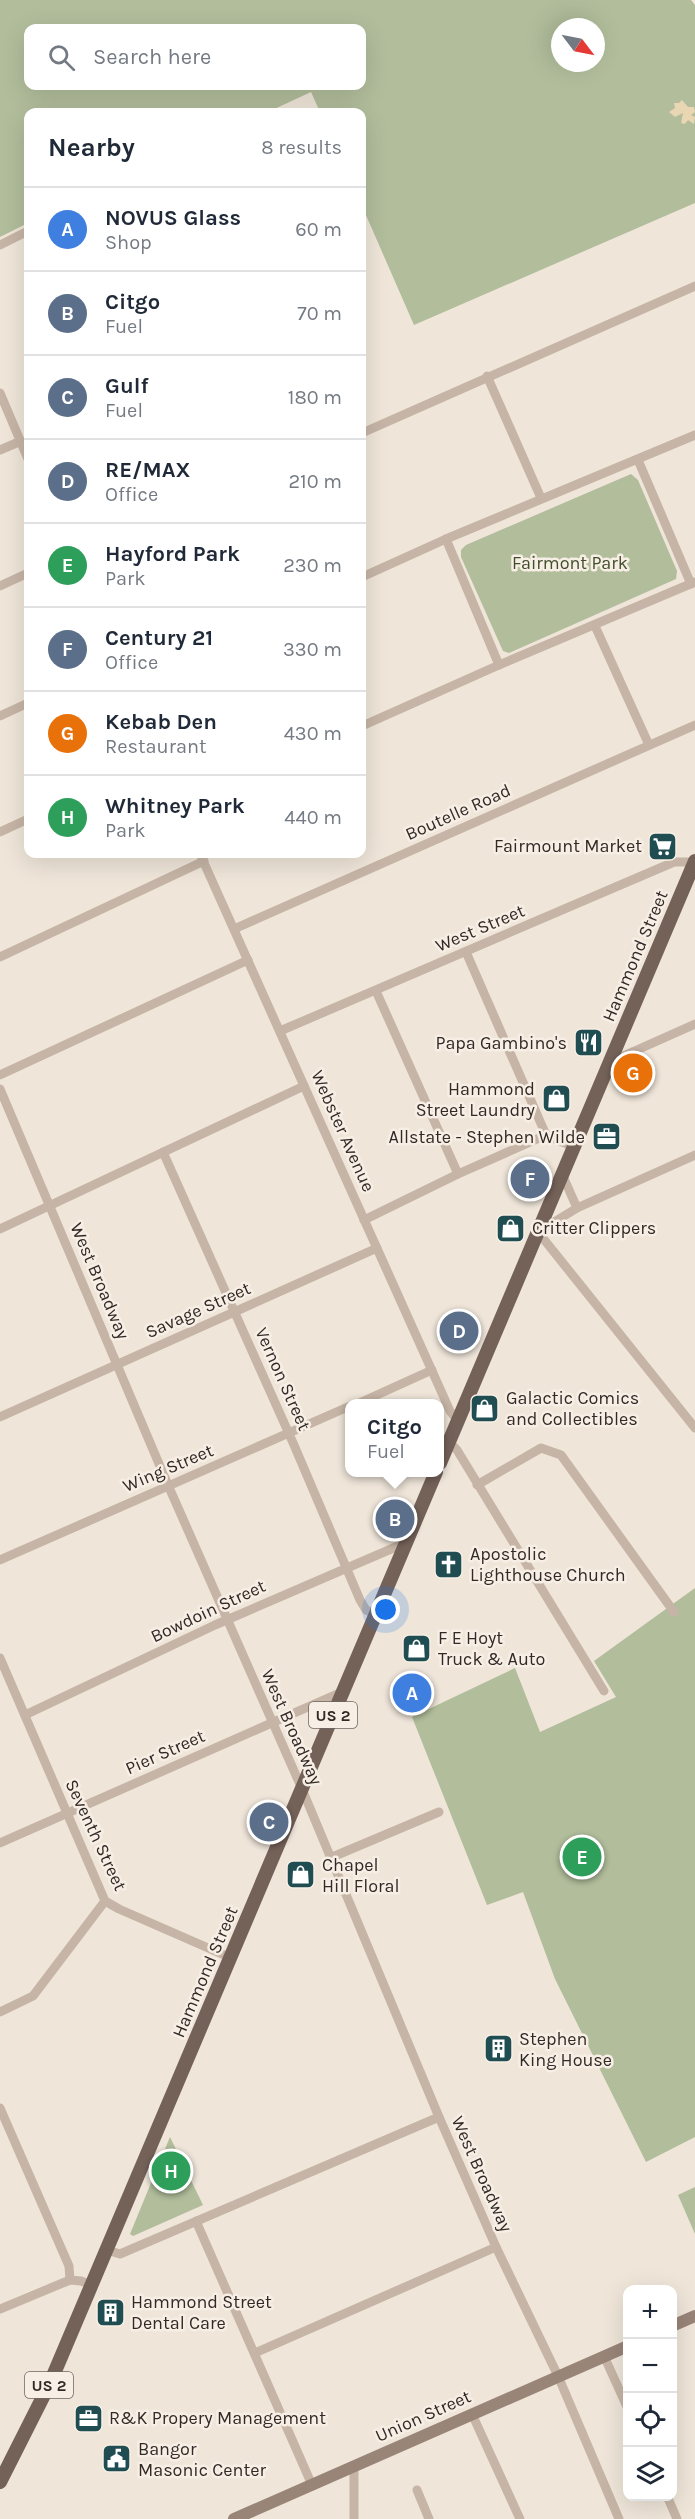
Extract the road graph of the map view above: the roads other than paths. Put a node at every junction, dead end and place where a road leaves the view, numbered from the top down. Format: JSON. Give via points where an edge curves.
{"nodes":[{"id":1,"x":24,"y":233,"type":"edge"},
{"id":2,"x":0,"y":245,"type":"edge"},
{"id":3,"x":695,"y":286,"type":"edge"},
{"id":4,"x":487,"y":376,"type":"junction"},
{"id":5,"x":0,"y":393,"type":"edge"},
{"id":6,"x":366,"y":431,"type":"edge"},
{"id":7,"x":695,"y":435,"type":"edge"},
{"id":8,"x":21,"y":441,"type":"junction"},
{"id":9,"x":24,"y":449,"type":"edge"},
{"id":10,"x":0,"y":450,"type":"edge"},
{"id":11,"x":638,"y":460,"type":"junction"},
{"id":12,"x":541,"y":498,"type":"junction"},
{"id":13,"x":446,"y":539,"type":"junction"},
{"id":14,"x":24,"y":575,"type":"edge"},
{"id":15,"x":366,"y":575,"type":"edge"},
{"id":16,"x":693,"y":583,"type":"edge"},
{"id":17,"x":0,"y":586,"type":"edge"},
{"id":18,"x":595,"y":626,"type":"junction"},
{"id":19,"x":500,"y":665,"type":"junction"},
{"id":20,"x":24,"y":706,"type":"edge"},
{"id":21,"x":0,"y":717,"type":"edge"},
{"id":22,"x":366,"y":724,"type":"edge"},
{"id":23,"x":695,"y":725,"type":"edge"},
{"id":24,"x":649,"y":745,"type":"junction"},
{"id":25,"x":24,"y":821,"type":"edge"},
{"id":26,"x":0,"y":832,"type":"edge"},
{"id":27,"x":200,"y":858,"type":"edge"},
{"id":28,"x":202,"y":858,"type":"edge"},
{"id":29,"x":695,"y":862,"type":"edge"},
{"id":30,"x":234,"y":929,"type":"junction"},
{"id":31,"x":466,"y":952,"type":"junction"},
{"id":32,"x":0,"y":957,"type":"edge"},
{"id":33,"x":248,"y":960,"type":"junction"},
{"id":34,"x":376,"y":991,"type":"junction"},
{"id":35,"x":695,"y":1024,"type":"edge"},
{"id":36,"x":280,"y":1032,"type":"junction"},
{"id":37,"x":610,"y":1062,"type":"junction"},
{"id":38,"x":0,"y":1075,"type":"edge"},
{"id":39,"x":304,"y":1086,"type":"junction"},
{"id":40,"x":0,"y":1089,"type":"edge"},
{"id":41,"x":546,"y":1135,"type":"junction"},
{"id":42,"x":574,"y":1147,"type":"junction"},
{"id":43,"x":163,"y":1152,"type":"junction"},
{"id":44,"x":695,"y":1155,"type":"edge"},
{"id":45,"x":458,"y":1174,"type":"junction"},
{"id":46,"x":562,"y":1174,"type":"junction"},
{"id":47,"x":50,"y":1206,"type":"junction"},
{"id":48,"x":577,"y":1208,"type":"junction"},
{"id":49,"x":364,"y":1220,"type":"junction"},
{"id":50,"x":0,"y":1229,"type":"edge"},
{"id":51,"x":538,"y":1232,"type":"junction"},
{"id":52,"x":377,"y":1248,"type":"junction"},
{"id":53,"x":234,"y":1312,"type":"junction"},
{"id":54,"x":117,"y":1364,"type":"junction"},
{"id":55,"x":432,"y":1370,"type":"junction"},
{"id":56,"x":368,"y":1399,"type":"edge"},
{"id":57,"x":345,"y":1408,"type":"edge"},
{"id":58,"x":0,"y":1417,"type":"edge"},
{"id":59,"x":458,"y":1421,"type":"junction"},
{"id":60,"x":695,"y":1428,"type":"edge"},
{"id":61,"x":290,"y":1434,"type":"junction"},
{"id":62,"x":449,"y":1442,"type":"junction"},
{"id":63,"x":444,"y":1454,"type":"edge"},
{"id":64,"x":434,"y":1477,"type":"edge"},
{"id":65,"x":168,"y":1485,"type":"junction"},
{"id":66,"x":477,"y":1485,"type":"junction"},
{"id":67,"x":407,"y":1542,"type":"junction"},
{"id":68,"x":0,"y":1560,"type":"edge"},
{"id":69,"x":347,"y":1567,"type":"junction"},
{"id":70,"x":674,"y":1612,"type":"dead end"},
{"id":71,"x":376,"y":1614,"type":"junction"},
{"id":72,"x":227,"y":1620,"type":"junction"},
{"id":73,"x":0,"y":1658,"type":"edge"},
{"id":74,"x":344,"y":1691,"type":"junction"},
{"id":75,"x":604,"y":1691,"type":"dead end"},
{"id":76,"x":25,"y":1715,"type":"junction"},
{"id":77,"x":272,"y":1723,"type":"junction"},
{"id":78,"x":302,"y":1789,"type":"junction"},
{"id":79,"x":439,"y":1812,"type":"dead end"},
{"id":80,"x":68,"y":1815,"type":"junction"},
{"id":81,"x":0,"y":1844,"type":"edge"},
{"id":82,"x":330,"y":1858,"type":"junction"},
{"id":83,"x":105,"y":1900,"type":"junction"},
{"id":84,"x":231,"y":1958,"type":"junction"},
{"id":85,"x":0,"y":2012,"type":"edge"},
{"id":86,"x":0,"y":2108,"type":"edge"},
{"id":87,"x":438,"y":2117,"type":"junction"},
{"id":88,"x":196,"y":2221,"type":"junction"},
{"id":89,"x":496,"y":2247,"type":"junction"},
{"id":90,"x":107,"y":2250,"type":"junction"},
{"id":91,"x":70,"y":2280,"type":"junction"},
{"id":92,"x":92,"y":2285,"type":"junction"},
{"id":93,"x":0,"y":2309,"type":"edge"},
{"id":94,"x":695,"y":2316,"type":"edge"},
{"id":95,"x":677,"y":2324,"type":"edge"},
{"id":96,"x":623,"y":2348,"type":"edge"},
{"id":97,"x":255,"y":2353,"type":"junction"},
{"id":98,"x":604,"y":2356,"type":"junction"},
{"id":99,"x":558,"y":2376,"type":"junction"},
{"id":100,"x":623,"y":2400,"type":"edge"},
{"id":101,"x":472,"y":2415,"type":"junction"},
{"id":102,"x":354,"y":2466,"type":"junction"},
{"id":103,"x":0,"y":2482,"type":"edge"},
{"id":104,"x":312,"y":2485,"type":"junction"},
{"id":105,"x":417,"y":2490,"type":"dead end"},
{"id":106,"x":669,"y":2501,"type":"edge"},
{"id":107,"x":234,"y":2519,"type":"edge"},
{"id":108,"x":354,"y":2519,"type":"edge"},
{"id":109,"x":429,"y":2519,"type":"edge"},
{"id":110,"x":520,"y":2519,"type":"edge"},
{"id":111,"x":619,"y":2519,"type":"edge"},
{"id":112,"x":678,"y":2519,"type":"edge"}],
"edges":[{"from":1,"to":2,"type":"street"},
{"from":3,"to":4,"type":"street"},
{"from":4,"to":6,"type":"street"},
{"from":4,"to":12,"type":"street"},
{"from":5,"to":8,"type":"street"},
{"from":7,"to":11,"type":"street"},
{"from":8,"to":9,"type":"street"},
{"from":8,"to":10,"type":"street"},
{"from":11,"to":12,"type":"street"},
{"from":11,"to":16,"type":"street"},
{"from":12,"to":13,"type":"street"},
{"from":13,"to":15,"type":"street"},
{"from":13,"to":19,"type":"street"},
{"from":14,"to":17,"type":"street"},
{"from":16,"to":18,"type":"street"},
{"from":18,"to":19,"type":"street"},
{"from":18,"to":24,"type":"street"},
{"from":19,"to":22,"type":"street"},
{"from":20,"to":21,"type":"street"},
{"from":23,"to":24,"type":"street","name":"Boutelle Road"},
{"from":24,"to":30,"type":"street","name":"Boutelle Road"},
{"from":25,"to":26,"type":"street"},
{"from":27,"to":32,"type":"street"},
{"from":28,"to":30,"type":"street","name":"Webster Avenue"},
{"from":29,"to":31,"type":"street","name":"West Street","via":[[674,862]]},
{"from":29,"to":37,"type":"main road","name":"Hammond Street"},
{"from":30,"to":33,"type":"street","name":"Webster Avenue"},
{"from":31,"to":34,"type":"street","name":"West Street"},
{"from":31,"to":41,"type":"street"},
{"from":33,"to":36,"type":"street","name":"Webster Avenue"},
{"from":33,"to":38,"type":"street"},
{"from":34,"to":36,"type":"street","name":"West Street"},
{"from":34,"to":45,"type":"street"},
{"from":35,"to":37,"type":"street"},
{"from":36,"to":39,"type":"street","name":"Webster Avenue"},
{"from":37,"to":42,"type":"main road","name":"Hammond Street"},
{"from":39,"to":43,"type":"street"},
{"from":39,"to":49,"type":"street","name":"Webster Avenue"},
{"from":40,"to":47,"type":"street","name":"West Broadway"},
{"from":41,"to":42,"type":"street"},
{"from":41,"to":45,"type":"street"},
{"from":42,"to":46,"type":"main road","name":"Hammond Street"},
{"from":43,"to":47,"type":"street"},
{"from":43,"to":53,"type":"street","name":"Vernon Street"},
{"from":44,"to":48,"type":"street"},
{"from":45,"to":49,"type":"street"},
{"from":46,"to":48,"type":"street"},
{"from":46,"to":51,"type":"main road","name":"Hammond Street"},
{"from":47,"to":50,"type":"street"},
{"from":47,"to":54,"type":"street","name":"West Broadway"},
{"from":48,"to":51,"type":"street"},
{"from":49,"to":52,"type":"street","name":"Webster Avenue"},
{"from":51,"to":59,"type":"main road","name":"Hammond Street"},
{"from":51,"to":60,"type":"street"},
{"from":52,"to":53,"type":"street","name":"Savage Street"},
{"from":52,"to":55,"type":"street","name":"Webster Avenue"},
{"from":53,"to":54,"type":"street","name":"Savage Street"},
{"from":53,"to":61,"type":"street","name":"Vernon Street"},
{"from":54,"to":58,"type":"street","name":"Savage Street"},
{"from":54,"to":65,"type":"street","name":"West Broadway"},
{"from":55,"to":56,"type":"street"},
{"from":55,"to":59,"type":"street","name":"Webster Avenue"},
{"from":57,"to":61,"type":"street","name":"Wing Street"},
{"from":59,"to":62,"type":"main road","name":"Hammond Street"},
{"from":61,"to":65,"type":"street","name":"Wing Street"},
{"from":61,"to":69,"type":"street","name":"Vernon Street"},
{"from":62,"to":63,"type":"main road","name":"Hammond Street"},
{"from":62,"to":66,"type":"street"},
{"from":64,"to":67,"type":"main road","name":"Hammond Street","number":"US 2"},
{"from":65,"to":68,"type":"street","name":"Wing Street"},
{"from":65,"to":72,"type":"street","name":"West Broadway"},
{"from":66,"to":70,"type":"street","via":[[541,1448],[561,1455]]},
{"from":66,"to":75,"type":"street"},
{"from":67,"to":69,"type":"street","name":"Bowdoin Street"},
{"from":67,"to":71,"type":"main road","name":"Hammond Street","number":"US 2"},
{"from":69,"to":71,"type":"street","name":"Vernon Street","via":[[366,1610]]},
{"from":69,"to":72,"type":"street","name":"Bowdoin Street"},
{"from":71,"to":74,"type":"main road","name":"Hammond Street","number":"US 2"},
{"from":72,"to":76,"type":"street","name":"Bowdoin Street"},
{"from":72,"to":77,"type":"street","name":"West Broadway"},
{"from":73,"to":76,"type":"street","name":"Seventh Street"},
{"from":74,"to":77,"type":"street","name":"Pier Street"},
{"from":74,"to":78,"type":"main road","name":"Hammond Street","number":"US 2"},
{"from":76,"to":80,"type":"street","name":"Seventh Street"},
{"from":77,"to":78,"type":"street","name":"West Broadway"},
{"from":77,"to":80,"type":"street","name":"Pier Street"},
{"from":78,"to":82,"type":"street","name":"West Broadway"},
{"from":78,"to":84,"type":"main road","name":"Hammond Street","number":"US 2"},
{"from":79,"to":82,"type":"street"},
{"from":80,"to":81,"type":"street","name":"Pier Street"},
{"from":80,"to":83,"type":"street","name":"Seventh Street"},
{"from":82,"to":87,"type":"street","name":"West Broadway"},
{"from":83,"to":84,"type":"street","name":"Seventh Street"},
{"from":83,"to":85,"type":"street","via":[[33,1996]]},
{"from":84,"to":90,"type":"main road","name":"Hammond Street","number":"US 2"},
{"from":86,"to":91,"type":"street","via":[[69,2266]]},
{"from":87,"to":88,"type":"street"},
{"from":87,"to":89,"type":"street","name":"West Broadway"},
{"from":88,"to":90,"type":"street","via":[[120,2254]]},
{"from":88,"to":97,"type":"street"},
{"from":89,"to":97,"type":"street"},
{"from":89,"to":99,"type":"street","name":"West Broadway"},
{"from":90,"to":92,"type":"main road","name":"Hammond Street","number":"US 2"},
{"from":91,"to":92,"type":"street"},
{"from":91,"to":93,"type":"street"},
{"from":92,"to":103,"type":"main road","name":"Hammond Street","number":"US 2","via":[[50,2383]]},
{"from":94,"to":95,"type":"main road"},
{"from":96,"to":98,"type":"main road","name":"Union Street"},
{"from":97,"to":104,"type":"street"},
{"from":98,"to":99,"type":"main road","name":"Union Street"},
{"from":98,"to":100,"type":"street"},
{"from":99,"to":101,"type":"main road","name":"Union Street"},
{"from":99,"to":111,"type":"street","name":"West Broadway"},
{"from":101,"to":102,"type":"main road","name":"Union Street"},
{"from":101,"to":110,"type":"street"},
{"from":102,"to":104,"type":"main road","name":"Union Street"},
{"from":102,"to":108,"type":"street"},
{"from":104,"to":107,"type":"main road","name":"Union Street"},
{"from":105,"to":109,"type":"street"},
{"from":106,"to":112,"type":"street"}]}
